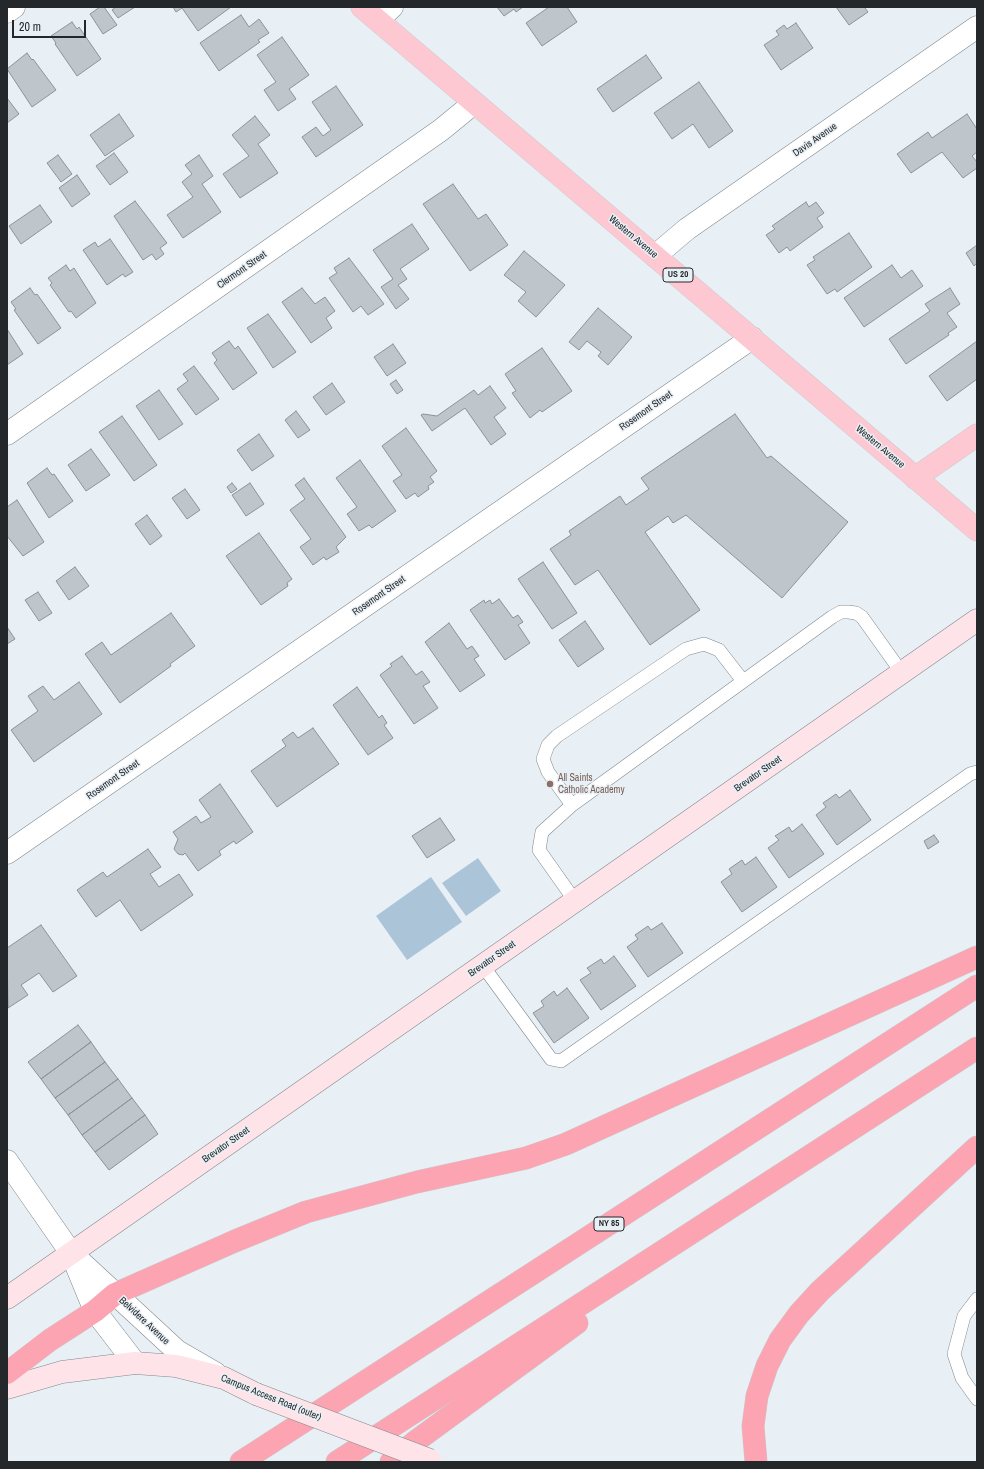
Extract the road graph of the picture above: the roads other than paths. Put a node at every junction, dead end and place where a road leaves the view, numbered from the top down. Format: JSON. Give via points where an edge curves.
{"nodes":[{"id":1,"x":14,"y":7,"type":"edge"},
{"id":2,"x":7,"y":12,"type":"edge"},
{"id":3,"x":378,"y":12,"type":"edge"},
{"id":4,"x":977,"y":27,"type":"edge"},
{"id":5,"x":474,"y":103,"type":"junction"},
{"id":6,"x":655,"y":256,"type":"junction"},
{"id":7,"x":752,"y":338,"type":"junction"},
{"id":8,"x":7,"y":434,"type":"edge"},
{"id":9,"x":977,"y":435,"type":"edge"},
{"id":10,"x":916,"y":478,"type":"junction"},
{"id":11,"x":977,"y":530,"type":"edge"},
{"id":12,"x":977,"y":620,"type":"edge"},
{"id":13,"x":902,"y":673,"type":"junction"},
{"id":14,"x":743,"y":681,"type":"junction"},
{"id":15,"x":977,"y":772,"type":"edge"},
{"id":16,"x":572,"y":805,"type":"junction"},
{"id":17,"x":7,"y":853,"type":"edge"},
{"id":18,"x":575,"y":901,"type":"junction"},
{"id":19,"x":977,"y":956,"type":"edge"},
{"id":20,"x":483,"y":966,"type":"junction"},
{"id":21,"x":977,"y":986,"type":"edge"},
{"id":22,"x":977,"y":1048,"type":"edge"},
{"id":23,"x":977,"y":1147,"type":"edge"},
{"id":24,"x":7,"y":1161,"type":"edge"},
{"id":25,"x":782,"y":1174,"type":"junction"},
{"id":26,"x":71,"y":1253,"type":"junction"},
{"id":27,"x":115,"y":1294,"type":"junction"},
{"id":28,"x":7,"y":1298,"type":"edge"},
{"id":29,"x":977,"y":1299,"type":"edge"},
{"id":30,"x":95,"y":1311,"type":"junction"},
{"id":31,"x":135,"y":1363,"type":"junction"},
{"id":32,"x":7,"y":1373,"type":"edge"},
{"id":33,"x":224,"y":1378,"type":"junction"},
{"id":34,"x":7,"y":1388,"type":"edge"},
{"id":35,"x":977,"y":1399,"type":"edge"},
{"id":36,"x":433,"y":1461,"type":"edge"},
{"id":37,"x":241,"y":1462,"type":"edge"},
{"id":38,"x":337,"y":1462,"type":"edge"},
{"id":39,"x":390,"y":1462,"type":"edge"},
{"id":40,"x":756,"y":1462,"type":"edge"}],
"edges":[{"from":1,"to":2,"type":"street"},
{"from":3,"to":5,"type":"main road","name":"Western Avenue","number":"US 20"},
{"from":4,"to":6,"type":"street","name":"Davis Avenue","via":[[687,230]]},
{"from":5,"to":6,"type":"main road","name":"Western Avenue","number":"US 20"},
{"from":5,"to":8,"type":"street","name":"Clermont Street","via":[[441,130]]},
{"from":6,"to":7,"type":"main road","name":"Western Avenue","number":"US 20"},
{"from":7,"to":10,"type":"main road","name":"Western Avenue","number":"US 20"},
{"from":7,"to":17,"type":"street","name":"Rosemont Street"},
{"from":9,"to":10,"type":"main road"},
{"from":10,"to":11,"type":"main road","name":"Western Avenue","number":"US 20"},
{"from":12,"to":13,"type":"street","name":"Brevator Street"},
{"from":13,"to":14,"type":"lane","via":[[862,616],[856,612],[841,612]]},
{"from":13,"to":18,"type":"street","name":"Brevator Street"},
{"from":14,"to":16,"type":"lane"},
{"from":14,"to":16,"type":"lane","via":[[719,650],[704,644],[686,649],[557,736],[548,745],[543,758],[548,772]]},
{"from":15,"to":20,"type":"lane","via":[[970,774],[563,1061],[551,1059]]},
{"from":16,"to":18,"type":"lane","via":[[542,832],[539,850]]},
{"from":18,"to":20,"type":"street","name":"Brevator Street"},
{"from":19,"to":27,"type":"highway","via":[[566,1144],[526,1158],[417,1182],[306,1212]]},
{"from":20,"to":26,"type":"street","name":"Brevator Street"},
{"from":21,"to":37,"type":"highway","number":"NY 85"},
{"from":22,"to":25,"type":"highway"},
{"from":23,"to":40,"type":"highway","via":[[820,1292],[799,1314],[780,1340],[767,1366],[757,1396],[753,1426]]},
{"from":24,"to":26,"type":"street","name":"Belvidere Avenue"},
{"from":25,"to":38,"type":"highway"},
{"from":25,"to":39,"type":"highway"},
{"from":26,"to":27,"type":"street","name":"Belvidere Avenue"},
{"from":26,"to":28,"type":"street","name":"Brevator Street"},
{"from":26,"to":30,"type":"street","name":"Belvidere Avenue"},
{"from":27,"to":30,"type":"highway"},
{"from":27,"to":33,"type":"street","name":"Belvidere Avenue","via":[[177,1351]]},
{"from":29,"to":35,"type":"lane","via":[[964,1316],[954,1354],[962,1378]]},
{"from":30,"to":31,"type":"street","name":"Belvidere Avenue"},
{"from":30,"to":32,"type":"highway","via":[[50,1340]]},
{"from":31,"to":33,"type":"street","name":"Campus Access Road (outer)","via":[[176,1366]]},
{"from":31,"to":34,"type":"street","name":"Campus Access Road (outer)","via":[[62,1372]]},
{"from":33,"to":36,"type":"street","name":"Campus Access Road (outer)","bridge":true,"via":[[256,1394]]}]}
